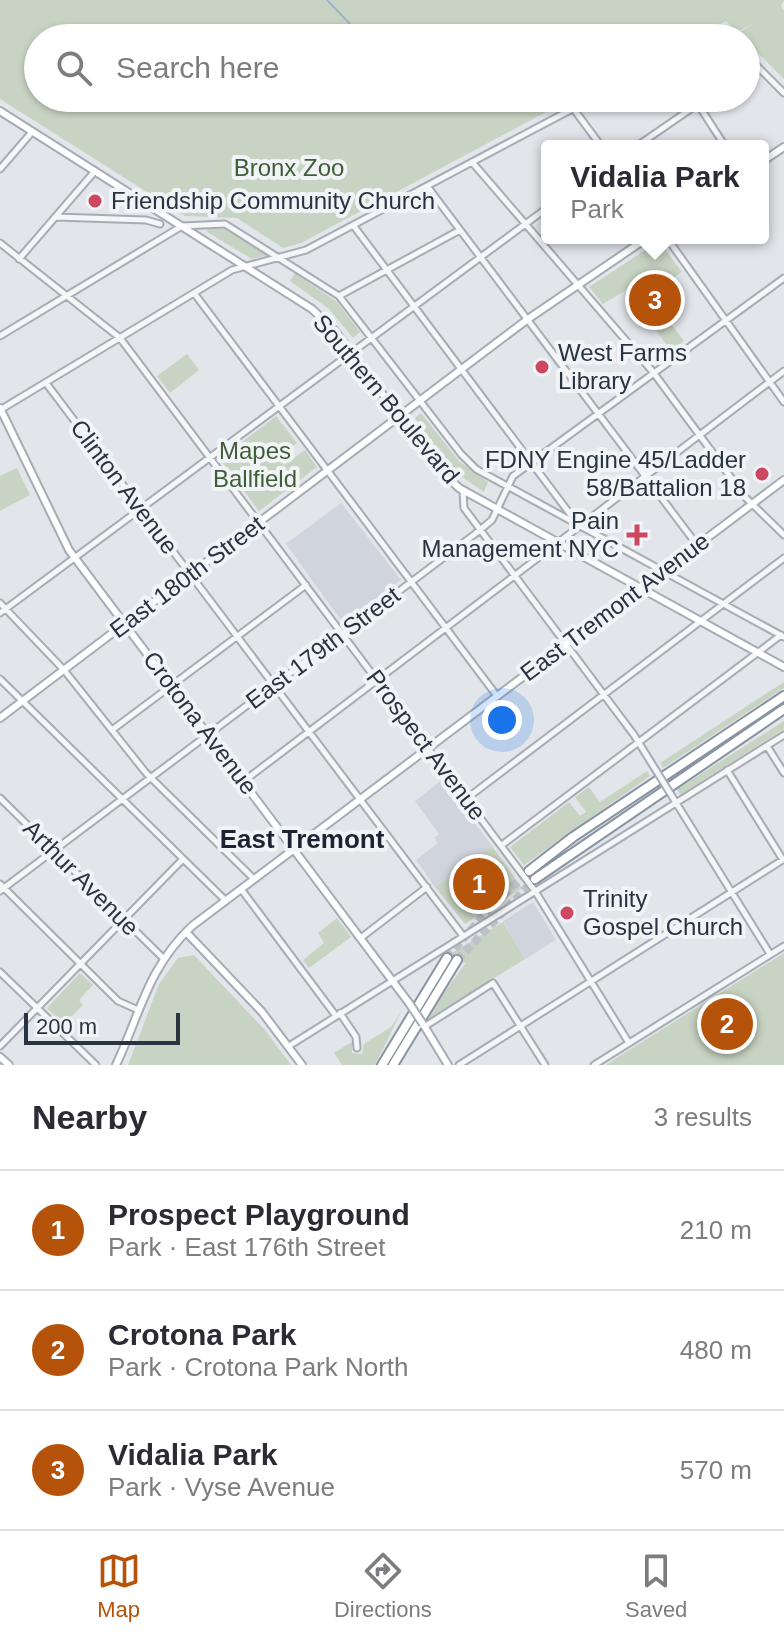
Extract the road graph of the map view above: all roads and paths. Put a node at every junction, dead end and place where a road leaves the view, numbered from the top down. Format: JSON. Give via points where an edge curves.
{"nodes":[{"id":1,"x":760,"y":69,"type":"edge"},
{"id":2,"x":784,"y":93,"type":"edge"},
{"id":3,"x":0,"y":111,"type":"edge"},
{"id":4,"x":566,"y":112,"type":"edge"},
{"id":5,"x":576,"y":112,"type":"edge"},
{"id":6,"x":682,"y":112,"type":"edge"},
{"id":7,"x":703,"y":112,"type":"edge"},
{"id":8,"x":32,"y":132,"type":"junction"},
{"id":9,"x":597,"y":140,"type":"edge"},
{"id":10,"x":645,"y":140,"type":"edge"},
{"id":11,"x":721,"y":140,"type":"edge"},
{"id":12,"x":472,"y":162,"type":"junction"},
{"id":13,"x":0,"y":169,"type":"edge"},
{"id":14,"x":95,"y":171,"type":"junction"},
{"id":15,"x":427,"y":186,"type":"junction"},
{"id":16,"x":541,"y":212,"type":"edge"},
{"id":17,"x":56,"y":217,"type":"junction"},
{"id":18,"x":525,"y":223,"type":"junction"},
{"id":19,"x":160,"y":224,"type":"dead end"},
{"id":20,"x":353,"y":225,"type":"junction"},
{"id":21,"x":182,"y":226,"type":"junction"},
{"id":22,"x":460,"y":230,"type":"junction"},
{"id":23,"x":541,"y":242,"type":"edge"},
{"id":24,"x":0,"y":243,"type":"edge"},
{"id":25,"x":543,"y":244,"type":"edge"},
{"id":26,"x":638,"y":244,"type":"edge"},
{"id":27,"x":671,"y":244,"type":"edge"},
{"id":28,"x":479,"y":255,"type":"junction"},
{"id":29,"x":282,"y":258,"type":"junction"},
{"id":30,"x":19,"y":259,"type":"junction"},
{"id":31,"x":245,"y":265,"type":"junction"},
{"id":32,"x":387,"y":270,"type":"junction"},
{"id":33,"x":784,"y":278,"type":"edge"},
{"id":34,"x":577,"y":284,"type":"junction"},
{"id":35,"x":194,"y":293,"type":"junction"},
{"id":36,"x":67,"y":296,"type":"junction"},
{"id":37,"x":339,"y":296,"type":"junction"},
{"id":38,"x":413,"y":304,"type":"junction"},
{"id":39,"x":528,"y":319,"type":"junction"},
{"id":40,"x":726,"y":320,"type":"junction"},
{"id":41,"x":372,"y":335,"type":"junction"},
{"id":42,"x":0,"y":336,"type":"edge"},
{"id":43,"x":120,"y":338,"type":"junction"},
{"id":44,"x":349,"y":350,"type":"junction"},
{"id":45,"x":462,"y":369,"type":"junction"},
{"id":46,"x":784,"y":371,"type":"edge"},
{"id":47,"x":653,"y":372,"type":"junction"},
{"id":48,"x":770,"y":382,"type":"junction"},
{"id":49,"x":46,"y":383,"type":"junction"},
{"id":50,"x":420,"y":401,"type":"junction"},
{"id":51,"x":784,"y":402,"type":"edge"},
{"id":52,"x":278,"y":404,"type":"junction"},
{"id":53,"x":0,"y":410,"type":"edge"},
{"id":54,"x":597,"y":412,"type":"junction"},
{"id":55,"x":400,"y":417,"type":"junction"},
{"id":56,"x":700,"y":435,"type":"junction"},
{"id":57,"x":209,"y":456,"type":"junction"},
{"id":58,"x":531,"y":462,"type":"junction"},
{"id":59,"x":328,"y":470,"type":"junction"},
{"id":60,"x":646,"y":476,"type":"junction"},
{"id":61,"x":784,"y":480,"type":"edge"},
{"id":62,"x":507,"y":486,"type":"junction"},
{"id":63,"x":463,"y":491,"type":"junction"},
{"id":64,"x":752,"y":504,"type":"junction"},
{"id":65,"x":141,"y":508,"type":"junction"},
{"id":66,"x":496,"y":510,"type":"junction"},
{"id":67,"x":259,"y":522,"type":"junction"},
{"id":68,"x":580,"y":526,"type":"junction"},
{"id":69,"x":480,"y":530,"type":"junction"},
{"id":70,"x":784,"y":535,"type":"edge"},
{"id":71,"x":557,"y":544,"type":"junction"},
{"id":72,"x":697,"y":545,"type":"junction"},
{"id":73,"x":75,"y":558,"type":"junction"},
{"id":74,"x":784,"y":558,"type":"edge"},
{"id":75,"x":662,"y":571,"type":"junction"},
{"id":76,"x":191,"y":574,"type":"junction"},
{"id":77,"x":515,"y":577,"type":"junction"},
{"id":78,"x":411,"y":581,"type":"junction"},
{"id":79,"x":306,"y":585,"type":"junction"},
{"id":80,"x":639,"y":589,"type":"junction"},
{"id":81,"x":0,"y":603,"type":"edge"},
{"id":82,"x":723,"y":604,"type":"junction"},
{"id":83,"x":3,"y":611,"type":"edge"},
{"id":84,"x":701,"y":622,"type":"junction"},
{"id":85,"x":125,"y":624,"type":"junction"},
{"id":86,"x":447,"y":628,"type":"junction"},
{"id":87,"x":343,"y":633,"type":"junction"},
{"id":88,"x":237,"y":636,"type":"junction"},
{"id":89,"x":782,"y":636,"type":"edge"},
{"id":90,"x":565,"y":644,"type":"junction"},
{"id":91,"x":758,"y":653,"type":"junction"},
{"id":92,"x":784,"y":667,"type":"edge"},
{"id":93,"x":64,"y":670,"type":"junction"},
{"id":94,"x":0,"y":679,"type":"edge"},
{"id":95,"x":378,"y":680,"type":"junction"},
{"id":96,"x":274,"y":685,"type":"junction"},
{"id":97,"x":171,"y":686,"type":"junction"},
{"id":98,"x":604,"y":694,"type":"junction"},
{"id":99,"x":497,"y":696,"type":"junction"},
{"id":100,"x":784,"y":696,"type":"edge"},
{"id":101,"x":22,"y":701,"type":"junction"},
{"id":102,"x":784,"y":709,"type":"edge"},
{"id":103,"x":0,"y":718,"type":"edge"},
{"id":104,"x":112,"y":730,"type":"junction"},
{"id":105,"x":309,"y":731,"type":"junction"},
{"id":106,"x":208,"y":734,"type":"junction"},
{"id":107,"x":784,"y":735,"type":"edge"},
{"id":108,"x":639,"y":742,"type":"junction"},
{"id":109,"x":767,"y":746,"type":"junction"},
{"id":110,"x":428,"y":748,"type":"junction"},
{"id":111,"x":727,"y":770,"type":"junction"},
{"id":112,"x":784,"y":773,"type":"edge"},
{"id":113,"x":151,"y":778,"type":"junction"},
{"id":114,"x":244,"y":781,"type":"junction"},
{"id":115,"x":0,"y":798,"type":"edge"},
{"id":116,"x":122,"y":799,"type":"junction"},
{"id":117,"x":361,"y":799,"type":"junction"},
{"id":118,"x":466,"y":799,"type":"junction"},
{"id":119,"x":676,"y":803,"type":"junction"},
{"id":120,"x":502,"y":845,"type":"junction"},
{"id":121,"x":295,"y":848,"type":"junction"},
{"id":122,"x":53,"y":851,"type":"junction"},
{"id":123,"x":183,"y":859,"type":"junction"},
{"id":124,"x":784,"y":859,"type":"edge"},
{"id":125,"x":254,"y":879,"type":"junction"},
{"id":126,"x":427,"y":887,"type":"junction"},
{"id":127,"x":1,"y":888,"type":"edge"},
{"id":128,"x":241,"y":889,"type":"junction"},
{"id":129,"x":535,"y":891,"type":"junction"},
{"id":130,"x":732,"y":893,"type":"junction"},
{"id":131,"x":225,"y":900,"type":"junction"},
{"id":132,"x":124,"y":920,"type":"junction"},
{"id":133,"x":186,"y":932,"type":"junction"},
{"id":134,"x":463,"y":936,"type":"junction"},
{"id":135,"x":362,"y":937,"type":"junction"},
{"id":136,"x":784,"y":946,"type":"edge"},
{"id":137,"x":770,"y":954,"type":"junction"},
{"id":138,"x":163,"y":958,"type":"junction"},
{"id":139,"x":447,"y":958,"type":"tunnel mouth"},
{"id":140,"x":457,"y":960,"type":"tunnel mouth"},
{"id":141,"x":81,"y":964,"type":"junction"},
{"id":142,"x":0,"y":972,"type":"edge"},
{"id":143,"x":394,"y":979,"type":"junction"},
{"id":144,"x":591,"y":982,"type":"junction"},
{"id":145,"x":37,"y":1008,"type":"junction"},
{"id":146,"x":136,"y":1009,"type":"junction"},
{"id":147,"x":338,"y":1015,"type":"junction"},
{"id":148,"x":423,"y":1025,"type":"junction"},
{"id":149,"x":520,"y":1027,"type":"junction"},
{"id":150,"x":629,"y":1043,"type":"junction"},
{"id":151,"x":0,"y":1046,"type":"edge"},
{"id":152,"x":289,"y":1046,"type":"junction"},
{"id":153,"x":357,"y":1048,"type":"dead end"},
{"id":154,"x":0,"y":1057,"type":"edge"},
{"id":155,"x":9,"y":1065,"type":"edge"},
{"id":156,"x":96,"y":1065,"type":"edge"},
{"id":157,"x":116,"y":1065,"type":"edge"},
{"id":158,"x":302,"y":1065,"type":"edge"},
{"id":159,"x":382,"y":1065,"type":"edge"},
{"id":160,"x":393,"y":1065,"type":"edge"},
{"id":161,"x":448,"y":1065,"type":"edge"},
{"id":162,"x":459,"y":1065,"type":"edge"},
{"id":163,"x":545,"y":1065,"type":"edge"},
{"id":164,"x":594,"y":1065,"type":"edge"}],
"edges":[{"from":1,"to":2,"type":"street"},
{"from":3,"to":8,"type":"main road","name":"Southern Boulevard"},
{"from":4,"to":12,"type":"street"},
{"from":5,"to":9,"type":"street"},
{"from":6,"to":10,"type":"street"},
{"from":7,"to":11,"type":"street"},
{"from":8,"to":13,"type":"street"},
{"from":8,"to":14,"type":"main road","name":"Southern Boulevard"},
{"from":12,"to":15,"type":"street"},
{"from":12,"to":18,"type":"street"},
{"from":14,"to":17,"type":"street"},
{"from":14,"to":21,"type":"main road","name":"Southern Boulevard"},
{"from":15,"to":20,"type":"street"},
{"from":15,"to":22,"type":"street"},
{"from":16,"to":18,"type":"street"},
{"from":17,"to":19,"type":"street"},
{"from":17,"to":30,"type":"street"},
{"from":18,"to":23,"type":"street"},
{"from":18,"to":28,"type":"street"},
{"from":20,"to":29,"type":"street"},
{"from":20,"to":32,"type":"street"},
{"from":21,"to":29,"type":"street","via":[[230,226]]},
{"from":21,"to":31,"type":"main road","name":"Southern Boulevard"},
{"from":21,"to":36,"type":"street"},
{"from":22,"to":28,"type":"street"},
{"from":22,"to":32,"type":"street"},
{"from":24,"to":30,"type":"street"},
{"from":25,"to":34,"type":"street"},
{"from":26,"to":34,"type":"main road","name":"East 180th Street"},
{"from":27,"to":40,"type":"street"},
{"from":28,"to":38,"type":"street"},
{"from":28,"to":39,"type":"street"},
{"from":29,"to":31,"type":"street"},
{"from":29,"to":37,"type":"street"},
{"from":30,"to":36,"type":"street"},
{"from":31,"to":35,"type":"street"},
{"from":31,"to":44,"type":"main road","name":"Southern Boulevard","via":[[312,309]]},
{"from":32,"to":37,"type":"street"},
{"from":32,"to":38,"type":"street"},
{"from":33,"to":40,"type":"street","name":"East 179th Street"},
{"from":34,"to":39,"type":"main road","name":"East 180th Street"},
{"from":34,"to":47,"type":"street"},
{"from":35,"to":43,"type":"street"},
{"from":35,"to":52,"type":"street"},
{"from":36,"to":42,"type":"street"},
{"from":36,"to":43,"type":"street"},
{"from":37,"to":41,"type":"street"},
{"from":38,"to":41,"type":"street"},
{"from":38,"to":45,"type":"street"},
{"from":39,"to":45,"type":"main road","name":"East 180th Street"},
{"from":39,"to":54,"type":"street"},
{"from":40,"to":47,"type":"street","name":"East 179th Street"},
{"from":40,"to":48,"type":"street"},
{"from":41,"to":44,"type":"street"},
{"from":41,"to":50,"type":"street"},
{"from":43,"to":49,"type":"street"},
{"from":43,"to":57,"type":"street","name":"Prospect Avenue"},
{"from":44,"to":52,"type":"street"},
{"from":44,"to":55,"type":"main road","name":"Southern Boulevard"},
{"from":45,"to":50,"type":"main road","name":"East 180th Street"},
{"from":45,"to":58,"type":"street"},
{"from":46,"to":48,"type":"street"},
{"from":47,"to":54,"type":"street","name":"East 179th Street"},
{"from":47,"to":56,"type":"street"},
{"from":48,"to":51,"type":"street"},
{"from":48,"to":56,"type":"street"},
{"from":49,"to":53,"type":"street"},
{"from":49,"to":65,"type":"street","name":"Clinton Avenue"},
{"from":50,"to":55,"type":"main road","name":"East 180th Street"},
{"from":50,"to":62,"type":"street","via":[[472,465]]},
{"from":52,"to":57,"type":"street"},
{"from":52,"to":59,"type":"street"},
{"from":53,"to":73,"type":"main road","name":"Crotona Avenue"},
{"from":54,"to":58,"type":"street","name":"East 179th Street"},
{"from":54,"to":60,"type":"street"},
{"from":55,"to":59,"type":"main road","name":"East 180th Street"},
{"from":55,"to":63,"type":"main road","name":"Southern Boulevard","via":[[444,476]]},
{"from":56,"to":60,"type":"street"},
{"from":56,"to":64,"type":"street"},
{"from":57,"to":65,"type":"street"},
{"from":57,"to":67,"type":"street","name":"Prospect Avenue"},
{"from":58,"to":62,"type":"street","name":"East 179th Street"},
{"from":58,"to":68,"type":"street"},
{"from":59,"to":67,"type":"main road","name":"East 180th Street"},
{"from":59,"to":78,"type":"street"},
{"from":60,"to":68,"type":"street"},
{"from":60,"to":72,"type":"street"},
{"from":61,"to":64,"type":"main road","name":"East Tremont Avenue"},
{"from":62,"to":66,"type":"street","name":"East 179th Street"},
{"from":62,"to":68,"type":"street"},
{"from":63,"to":66,"type":"main road","name":"Southern Boulevard"},
{"from":63,"to":69,"type":"street","via":[[463,506]]},
{"from":64,"to":70,"type":"street"},
{"from":64,"to":72,"type":"main road","name":"East Tremont Avenue"},
{"from":65,"to":73,"type":"street"},
{"from":65,"to":76,"type":"street","name":"Clinton Avenue"},
{"from":66,"to":69,"type":"street","name":"East 179th Street"},
{"from":66,"to":71,"type":"main road","name":"Southern Boulevard"},
{"from":67,"to":76,"type":"main road","name":"East 180th Street"},
{"from":67,"to":79,"type":"street","name":"Prospect Avenue"},
{"from":68,"to":71,"type":"street"},
{"from":68,"to":75,"type":"street"},
{"from":69,"to":77,"type":"street"},
{"from":69,"to":78,"type":"street","name":"East 179th Street"},
{"from":71,"to":77,"type":"street"},
{"from":71,"to":80,"type":"main road","name":"Southern Boulevard"},
{"from":72,"to":75,"type":"main road","name":"East Tremont Avenue"},
{"from":73,"to":83,"type":"street"},
{"from":73,"to":85,"type":"main road","name":"Crotona Avenue"},
{"from":74,"to":82,"type":"street"},
{"from":75,"to":80,"type":"main road","name":"East Tremont Avenue"},
{"from":75,"to":82,"type":"street"},
{"from":76,"to":85,"type":"main road","name":"East 180th Street"},
{"from":76,"to":88,"type":"street","name":"Clinton Avenue"},
{"from":77,"to":86,"type":"street"},
{"from":77,"to":90,"type":"street"},
{"from":78,"to":86,"type":"street"},
{"from":78,"to":87,"type":"street","name":"East 179th Street"},
{"from":79,"to":87,"type":"street","name":"Prospect Avenue"},
{"from":79,"to":88,"type":"street"},
{"from":80,"to":84,"type":"main road","name":"Southern Boulevard"},
{"from":80,"to":90,"type":"main road","name":"East Tremont Avenue"},
{"from":81,"to":83,"type":"street"},
{"from":82,"to":84,"type":"street"},
{"from":82,"to":89,"type":"street"},
{"from":83,"to":93,"type":"street"},
{"from":84,"to":91,"type":"main road","name":"Southern Boulevard"},
{"from":84,"to":98,"type":"street"},
{"from":85,"to":93,"type":"main road","name":"East 180th Street"},
{"from":85,"to":97,"type":"main road","name":"Crotona Avenue"},
{"from":86,"to":95,"type":"street"},
{"from":86,"to":99,"type":"street"},
{"from":87,"to":95,"type":"street","name":"Prospect Avenue"},
{"from":87,"to":96,"type":"street","name":"East 179th Street"},
{"from":88,"to":96,"type":"street","name":"Clinton Avenue"},
{"from":88,"to":97,"type":"street"},
{"from":89,"to":91,"type":"street"},
{"from":90,"to":98,"type":"street"},
{"from":90,"to":99,"type":"main road","name":"East Tremont Avenue"},
{"from":91,"to":92,"type":"main road","name":"Southern Boulevard"},
{"from":91,"to":108,"type":"street"},
{"from":93,"to":101,"type":"main road","name":"East 180th Street"},
{"from":93,"to":104,"type":"street"},
{"from":94,"to":101,"type":"street"},
{"from":95,"to":105,"type":"street"},
{"from":95,"to":110,"type":"street","name":"Prospect Avenue"},
{"from":96,"to":105,"type":"street","name":"Clinton Avenue"},
{"from":96,"to":106,"type":"street","name":"East 179th Street"},
{"from":97,"to":104,"type":"street"},
{"from":97,"to":106,"type":"main road","name":"Crotona Avenue"},
{"from":98,"to":108,"type":"street"},
{"from":98,"to":118,"type":"street"},
{"from":99,"to":110,"type":"main road","name":"East Tremont Avenue"},
{"from":100,"to":102,"type":"highway","via":[[573,837],[532,875]]},
{"from":101,"to":103,"type":"main road","name":"East 180th Street"},
{"from":101,"to":116,"type":"street"},
{"from":104,"to":113,"type":"street"},
{"from":105,"to":114,"type":"street"},
{"from":105,"to":117,"type":"street","name":"Clinton Avenue"},
{"from":106,"to":113,"type":"street","name":"East 179th Street"},
{"from":106,"to":114,"type":"main road","name":"Crotona Avenue"},
{"from":107,"to":109,"type":"street"},
{"from":108,"to":119,"type":"street","bridge":true},
{"from":108,"to":120,"type":"street"},
{"from":109,"to":111,"type":"street"},
{"from":109,"to":112,"type":"street"},
{"from":110,"to":117,"type":"main road","name":"East Tremont Avenue"},
{"from":110,"to":118,"type":"street","name":"Prospect Avenue"},
{"from":111,"to":119,"type":"street"},
{"from":111,"to":124,"type":"street"},
{"from":113,"to":116,"type":"street","name":"East 179th Street"},
{"from":113,"to":125,"type":"street"},
{"from":114,"to":121,"type":"main road","name":"Crotona Avenue"},
{"from":115,"to":122,"type":"street","name":"Arthur Avenue"},
{"from":116,"to":122,"type":"street","name":"East 179th Street"},
{"from":116,"to":123,"type":"street"},
{"from":117,"to":121,"type":"main road","name":"East Tremont Avenue"},
{"from":117,"to":126,"type":"street","name":"Clinton Avenue"},
{"from":118,"to":120,"type":"street","name":"Prospect Avenue"},
{"from":119,"to":129,"type":"street"},
{"from":119,"to":130,"type":"street"},
{"from":120,"to":129,"type":"street","name":"Prospect Avenue"},
{"from":121,"to":125,"type":"main road","name":"East Tremont Avenue"},
{"from":121,"to":135,"type":"main road","name":"Crotona Avenue"},
{"from":122,"to":127,"type":"street","name":"East 179th Street"},
{"from":122,"to":132,"type":"street","name":"Arthur Avenue"},
{"from":123,"to":131,"type":"street"},
{"from":123,"to":132,"type":"street"},
{"from":124,"to":130,"type":"street"},
{"from":125,"to":128,"type":"main road","name":"East Tremont Avenue"},
{"from":126,"to":134,"type":"street","name":"Clinton Avenue"},
{"from":126,"to":135,"type":"street"},
{"from":127,"to":141,"type":"street"},
{"from":128,"to":131,"type":"main road","name":"East Tremont Avenue"},
{"from":128,"to":147,"type":"street"},
{"from":129,"to":134,"type":"street"},
{"from":129,"to":144,"type":"street","name":"Prospect Avenue"},
{"from":130,"to":137,"type":"street"},
{"from":130,"to":144,"type":"street"},
{"from":131,"to":133,"type":"main road","name":"East Tremont Avenue"},
{"from":132,"to":138,"type":"street","name":"Arthur Avenue"},
{"from":132,"to":141,"type":"street"},
{"from":133,"to":138,"type":"main road","name":"East Tremont Avenue"},
{"from":133,"to":152,"type":"main road"},
{"from":134,"to":143,"type":"street"},
{"from":135,"to":143,"type":"main road","name":"Crotona Avenue"},
{"from":136,"to":137,"type":"street"},
{"from":137,"to":150,"type":"street"},
{"from":138,"to":146,"type":"main road","name":"East Tremont Avenue"},
{"from":139,"to":159,"type":"highway"},
{"from":140,"to":160,"type":"highway"},
{"from":141,"to":145,"type":"street"},
{"from":141,"to":146,"type":"street","via":[[118,1001]]},
{"from":142,"to":145,"type":"street"},
{"from":143,"to":147,"type":"street"},
{"from":143,"to":148,"type":"main road","name":"Crotona Avenue","bridge":true},
{"from":144,"to":149,"type":"street"},
{"from":144,"to":150,"type":"street","name":"Prospect Avenue"},
{"from":145,"to":151,"type":"street"},
{"from":145,"to":156,"type":"street"},
{"from":146,"to":157,"type":"main road","name":"East Tremont Avenue"},
{"from":147,"to":152,"type":"street"},
{"from":147,"to":153,"type":"street","via":[[356,1037]]},
{"from":148,"to":149,"type":"street","via":[[493,983]]},
{"from":148,"to":161,"type":"main road","name":"Crotona Avenue"},
{"from":149,"to":162,"type":"street"},
{"from":149,"to":163,"type":"street"},
{"from":150,"to":164,"type":"street"},
{"from":152,"to":158,"type":"main road"},
{"from":154,"to":155,"type":"main road"}]}
